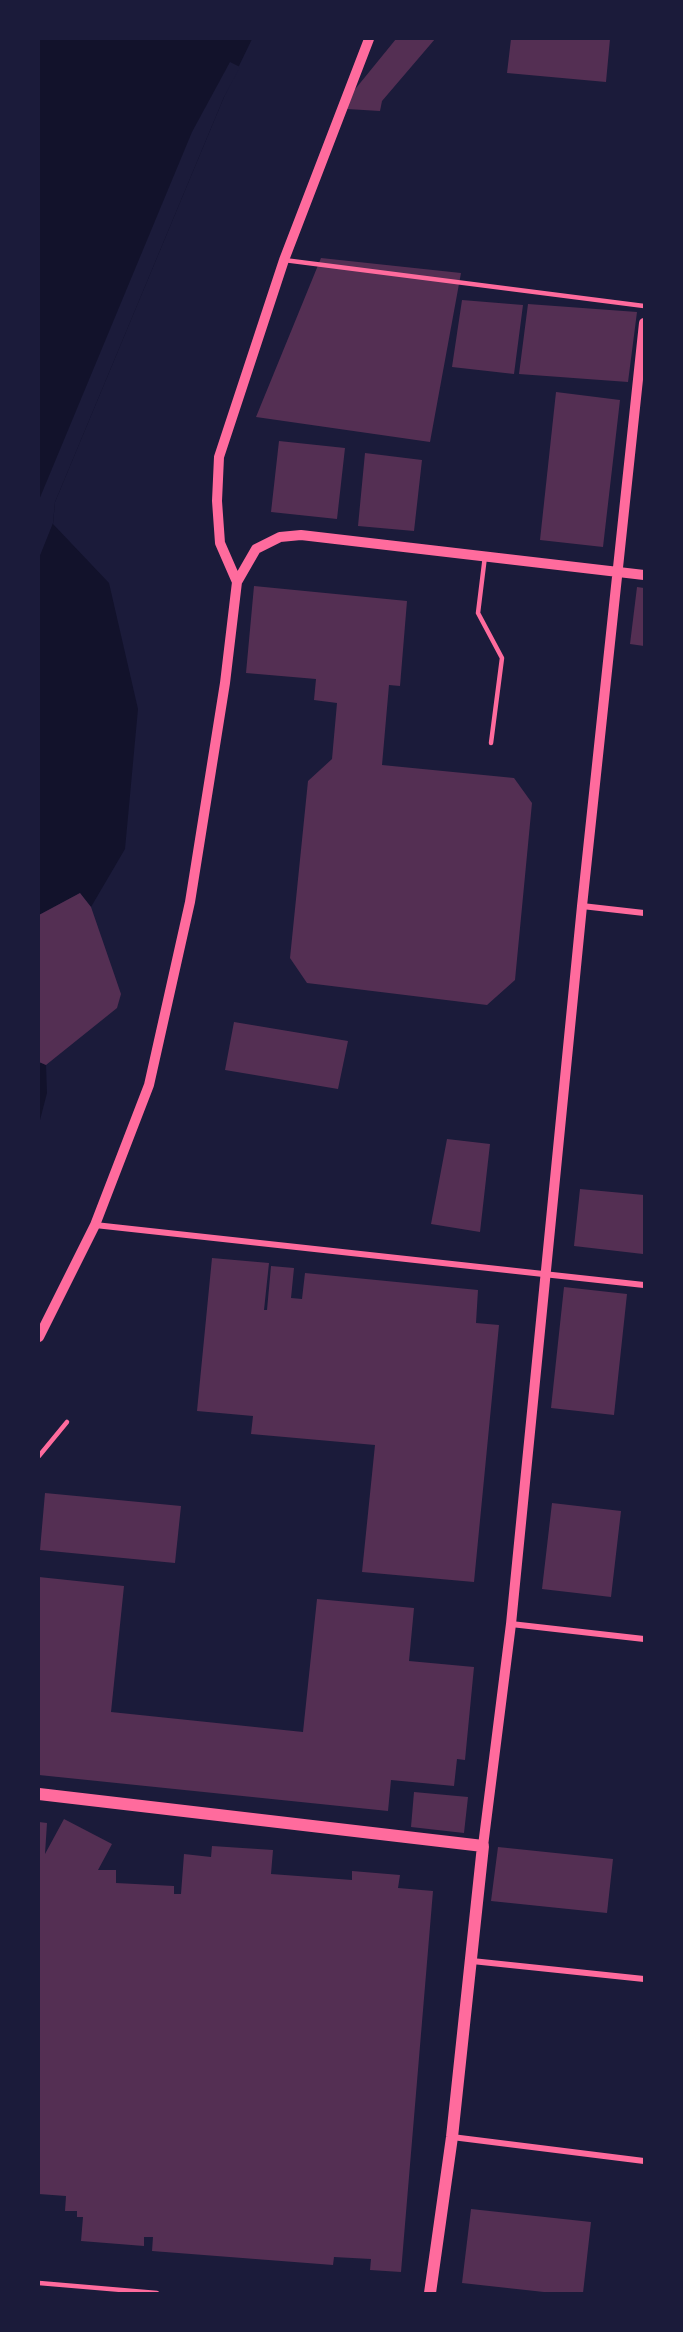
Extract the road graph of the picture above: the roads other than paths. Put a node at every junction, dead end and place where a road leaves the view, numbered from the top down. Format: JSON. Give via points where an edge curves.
{"nodes":[{"id":1,"x":369,"y":39,"type":"edge"},
{"id":2,"x":284,"y":260,"type":"junction"},
{"id":3,"x":644,"y":306,"type":"edge"},
{"id":4,"x":644,"y":323,"type":"edge"},
{"id":5,"x":485,"y":556,"type":"junction"},
{"id":6,"x":617,"y":572,"type":"junction"},
{"id":7,"x":644,"y":575,"type":"edge"},
{"id":8,"x":237,"y":582,"type":"junction"},
{"id":9,"x":491,"y":743,"type":"dead end"},
{"id":10,"x":582,"y":906,"type":"junction"},
{"id":11,"x":644,"y":913,"type":"edge"},
{"id":12,"x":95,"y":1225,"type":"junction"},
{"id":13,"x":545,"y":1276,"type":"junction"},
{"id":14,"x":644,"y":1285,"type":"edge"},
{"id":15,"x":39,"y":1336,"type":"edge"},
{"id":16,"x":67,"y":1422,"type":"dead end"},
{"id":17,"x":39,"y":1456,"type":"edge"},
{"id":18,"x":511,"y":1624,"type":"junction"},
{"id":19,"x":644,"y":1639,"type":"edge"},
{"id":20,"x":39,"y":1794,"type":"edge"},
{"id":21,"x":483,"y":1846,"type":"junction"},
{"id":22,"x":472,"y":1960,"type":"junction"},
{"id":23,"x":644,"y":1979,"type":"edge"},
{"id":24,"x":452,"y":2137,"type":"junction"},
{"id":25,"x":644,"y":2161,"type":"edge"},
{"id":26,"x":39,"y":2283,"type":"edge"},
{"id":27,"x":157,"y":2293,"type":"edge"},
{"id":28,"x":430,"y":2293,"type":"edge"}],
"edges":[{"from":1,"to":2,"type":"street"},
{"from":2,"to":3,"type":"lane"},
{"from":2,"to":8,"type":"street","via":[[219,457],[220,543]]},
{"from":4,"to":6,"type":"street"},
{"from":5,"to":6,"type":"street"},
{"from":5,"to":8,"type":"street","via":[[301,535],[280,537],[256,549]]},
{"from":5,"to":9,"type":"lane","via":[[478,613],[502,658]]},
{"from":6,"to":7,"type":"street"},
{"from":6,"to":10,"type":"street"},
{"from":8,"to":12,"type":"street","via":[[190,902],[149,1085]]},
{"from":10,"to":11,"type":"street"},
{"from":10,"to":13,"type":"street"},
{"from":12,"to":13,"type":"street"},
{"from":12,"to":15,"type":"street"},
{"from":13,"to":14,"type":"street"},
{"from":13,"to":18,"type":"street"},
{"from":16,"to":17,"type":"lane"},
{"from":18,"to":19,"type":"street"},
{"from":18,"to":21,"type":"street"},
{"from":20,"to":21,"type":"main road"},
{"from":21,"to":22,"type":"main road"},
{"from":22,"to":23,"type":"street"},
{"from":22,"to":24,"type":"main road"},
{"from":24,"to":25,"type":"street"},
{"from":24,"to":28,"type":"main road"},
{"from":26,"to":27,"type":"lane"}]}
